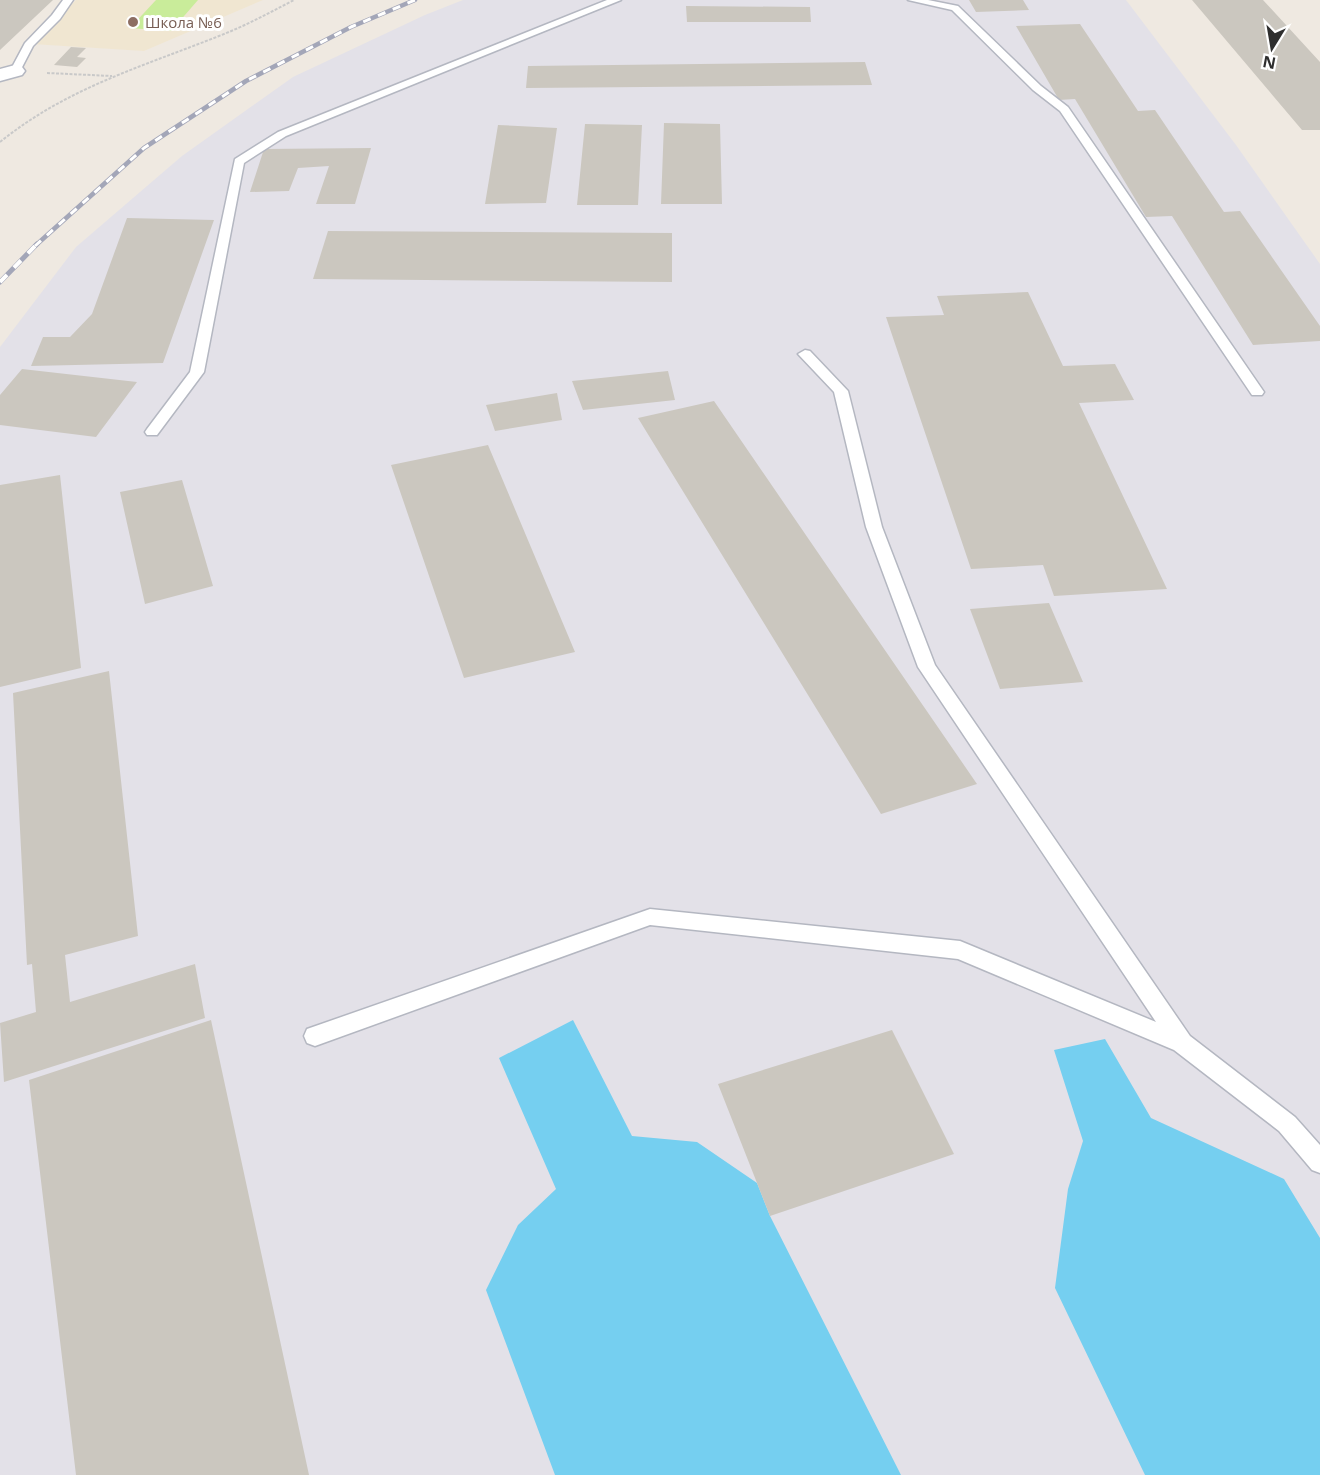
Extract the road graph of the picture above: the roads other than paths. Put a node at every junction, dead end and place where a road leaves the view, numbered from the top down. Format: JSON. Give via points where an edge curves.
{"nodes":[{"id":1,"x":68,"y":0,"type":"edge"},
{"id":2,"x":616,"y":0,"type":"edge"},
{"id":3,"x":913,"y":0,"type":"edge"},
{"id":4,"x":8,"y":73,"type":"edge"},
{"id":5,"x":805,"y":354,"type":"dead end"},
{"id":6,"x":1257,"y":392,"type":"dead end"},
{"id":7,"x":152,"y":432,"type":"dead end"},
{"id":8,"x":315,"y":1036,"type":"dead end"},
{"id":9,"x":1182,"y":1043,"type":"junction"},
{"id":10,"x":1320,"y":1162,"type":"edge"}],
"edges":[{"from":1,"to":4,"type":"lane"},
{"from":2,"to":7,"type":"lane","via":[[282,134],[239,161],[197,372]]},
{"from":3,"to":6,"type":"lane","via":[[955,8],[1064,109]]},
{"from":5,"to":9,"type":"lane","via":[[841,392],[874,527],[927,666]]},
{"from":8,"to":9,"type":"lane","via":[[650,917],[960,950]]},
{"from":9,"to":10,"type":"lane","via":[[1287,1124]]}]}
